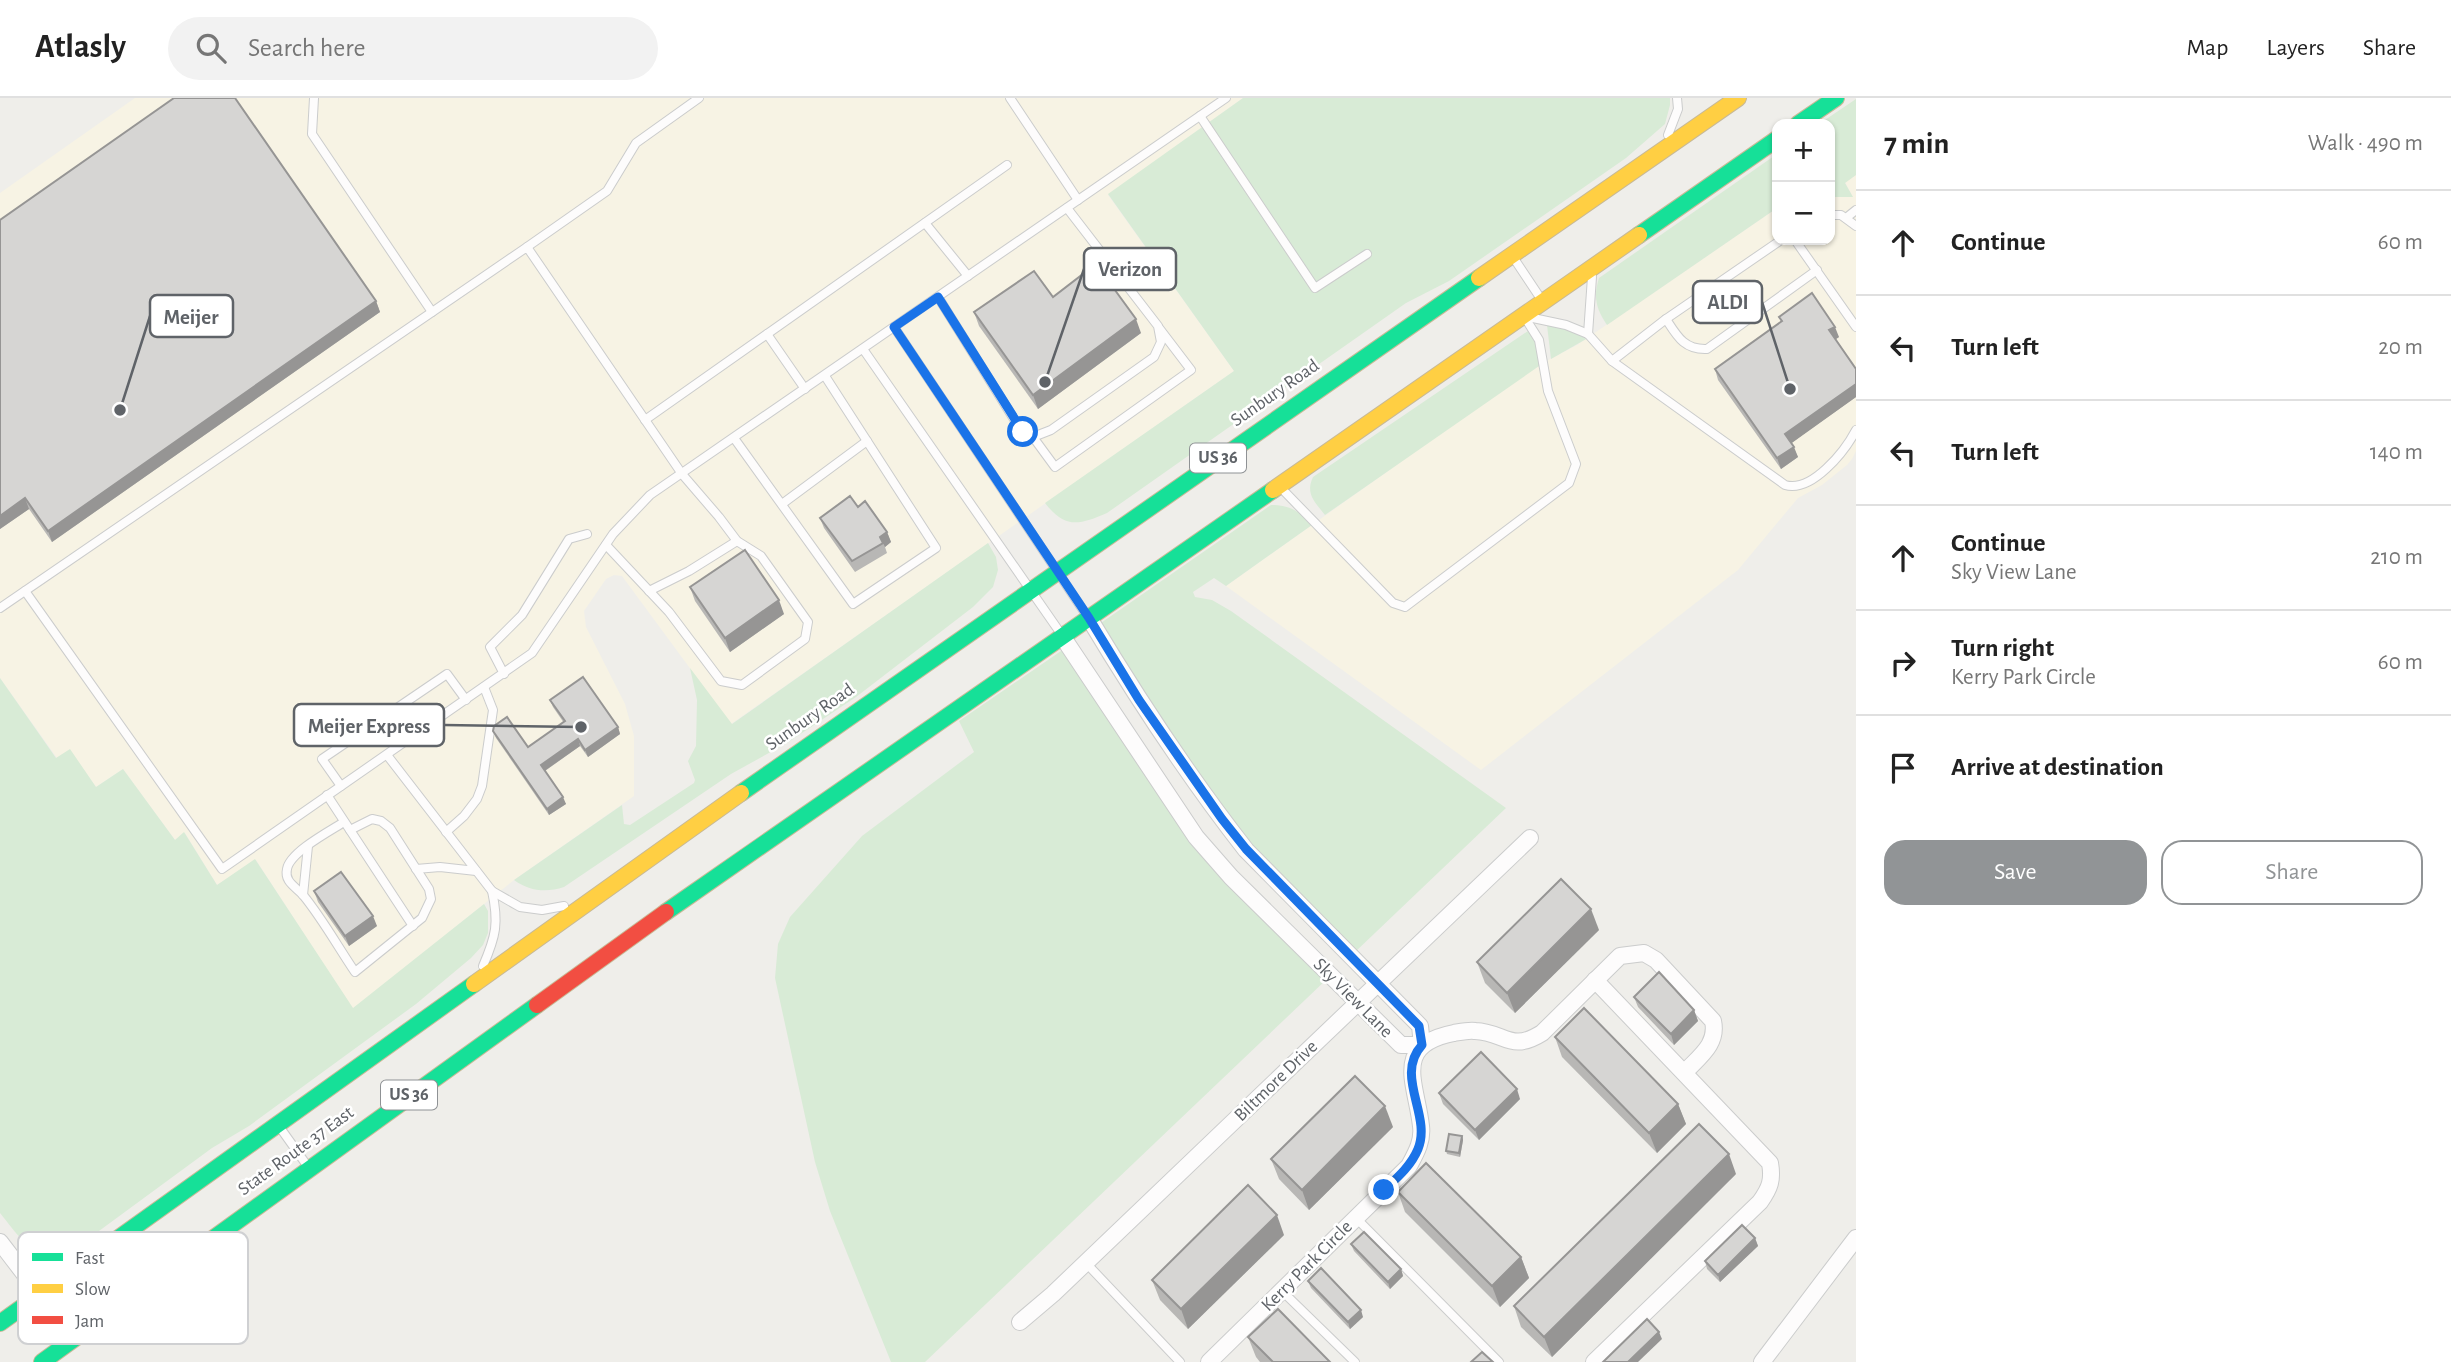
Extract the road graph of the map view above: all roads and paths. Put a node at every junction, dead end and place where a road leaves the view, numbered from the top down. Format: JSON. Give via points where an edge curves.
{"nodes":[{"id":1,"x":314,"y":98,"type":"edge"},
{"id":2,"x":699,"y":98,"type":"edge"},
{"id":3,"x":1010,"y":98,"type":"edge"},
{"id":4,"x":1226,"y":98,"type":"edge"},
{"id":5,"x":1677,"y":98,"type":"edge"},
{"id":6,"x":1738,"y":98,"type":"edge"},
{"id":7,"x":1836,"y":98,"type":"edge"},
{"id":8,"x":1200,"y":116,"type":"junction"},
{"id":9,"x":1805,"y":119,"type":"edge"},
{"id":10,"x":1772,"y":142,"type":"edge"},
{"id":11,"x":1664,"y":150,"type":"junction"},
{"id":12,"x":1007,"y":165,"type":"dead end"},
{"id":13,"x":1078,"y":200,"type":"junction"},
{"id":14,"x":1067,"y":208,"type":"junction"},
{"id":15,"x":1856,"y":210,"type":"edge"},
{"id":16,"x":1835,"y":215,"type":"edge"},
{"id":17,"x":1846,"y":218,"type":"junction"},
{"id":18,"x":925,"y":223,"type":"junction"},
{"id":19,"x":1856,"y":226,"type":"edge"},
{"id":20,"x":1774,"y":245,"type":"edge"},
{"id":21,"x":1799,"y":245,"type":"edge"},
{"id":22,"x":527,"y":247,"type":"junction"},
{"id":23,"x":1367,"y":254,"type":"dead end"},
{"id":24,"x":1512,"y":254,"type":"junction"},
{"id":25,"x":1594,"y":267,"type":"junction"},
{"id":26,"x":1817,"y":270,"type":"junction"},
{"id":27,"x":968,"y":276,"type":"junction"},
{"id":28,"x":938,"y":297,"type":"junction"},
{"id":29,"x":1543,"y":302,"type":"junction"},
{"id":30,"x":432,"y":312,"type":"junction"},
{"id":31,"x":1523,"y":316,"type":"junction"},
{"id":32,"x":1666,"y":318,"type":"junction"},
{"id":33,"x":1158,"y":326,"type":"junction"},
{"id":34,"x":894,"y":327,"type":"junction"},
{"id":35,"x":1856,"y":327,"type":"edge"},
{"id":36,"x":767,"y":334,"type":"junction"},
{"id":37,"x":1588,"y":334,"type":"junction"},
{"id":38,"x":863,"y":349,"type":"junction"},
{"id":39,"x":1612,"y":361,"type":"junction"},
{"id":40,"x":825,"y":376,"type":"junction"},
{"id":41,"x":805,"y":389,"type":"junction"},
{"id":42,"x":645,"y":420,"type":"junction"},
{"id":43,"x":1856,"y":430,"type":"edge"},
{"id":44,"x":1033,"y":437,"type":"junction"},
{"id":45,"x":734,"y":438,"type":"junction"},
{"id":46,"x":867,"y":441,"type":"junction"},
{"id":47,"x":681,"y":474,"type":"junction"},
{"id":48,"x":1279,"y":487,"type":"junction"},
{"id":49,"x":782,"y":505,"type":"junction"},
{"id":50,"x":587,"y":534,"type":"dead end"},
{"id":51,"x":737,"y":541,"type":"junction"},
{"id":52,"x":606,"y":545,"type":"junction"},
{"id":53,"x":1055,"y":570,"type":"junction"},
{"id":54,"x":1029,"y":589,"type":"junction"},
{"id":55,"x":25,"y":591,"type":"junction"},
{"id":56,"x":649,"y":591,"type":"junction"},
{"id":57,"x":0,"y":608,"type":"edge"},
{"id":58,"x":1089,"y":618,"type":"junction"},
{"id":59,"x":1062,"y":636,"type":"junction"},
{"id":60,"x":504,"y":674,"type":"junction"},
{"id":61,"x":484,"y":687,"type":"junction"},
{"id":62,"x":466,"y":700,"type":"junction"},
{"id":63,"x":387,"y":755,"type":"junction"},
{"id":64,"x":341,"y":786,"type":"junction"},
{"id":65,"x":327,"y":795,"type":"junction"},
{"id":66,"x":700,"y":821,"type":"joint"},
{"id":67,"x":344,"y":822,"type":"junction"},
{"id":68,"x":350,"y":830,"type":"junction"},
{"id":69,"x":446,"y":832,"type":"junction"},
{"id":70,"x":1530,"y":838,"type":"dead end"},
{"id":71,"x":308,"y":846,"type":"junction"},
{"id":72,"x":416,"y":869,"type":"junction"},
{"id":73,"x":476,"y":871,"type":"junction"},
{"id":74,"x":492,"y":891,"type":"junction"},
{"id":75,"x":303,"y":895,"type":"junction"},
{"id":76,"x":585,"y":903,"type":"junction"},
{"id":77,"x":413,"y":926,"type":"junction"},
{"id":78,"x":477,"y":980,"type":"junction"},
{"id":79,"x":1595,"y":980,"type":"junction"},
{"id":80,"x":1378,"y":984,"type":"junction"},
{"id":81,"x":1358,"y":1003,"type":"junction"},
{"id":82,"x":1422,"y":1045,"type":"junction"},
{"id":83,"x":1685,"y":1072,"type":"junction"},
{"id":84,"x":277,"y":1124,"type":"junction"},
{"id":85,"x":309,"y":1168,"type":"junction"},
{"id":86,"x":1356,"y":1217,"type":"junction"},
{"id":87,"x":125,"y":1232,"type":"edge"},
{"id":88,"x":220,"y":1232,"type":"edge"},
{"id":89,"x":1856,"y":1238,"type":"edge"},
{"id":90,"x":0,"y":1242,"type":"edge"},
{"id":91,"x":1086,"y":1263,"type":"junction"},
{"id":92,"x":18,"y":1266,"type":"edge"},
{"id":93,"x":1281,"y":1291,"type":"junction"},
{"id":94,"x":18,"y":1309,"type":"edge"},
{"id":95,"x":1020,"y":1322,"type":"dead end"},
{"id":96,"x":0,"y":1323,"type":"edge"},
{"id":97,"x":64,"y":1344,"type":"edge"},
{"id":98,"x":41,"y":1362,"type":"edge"},
{"id":99,"x":1180,"y":1362,"type":"edge"},
{"id":100,"x":1209,"y":1362,"type":"edge"},
{"id":101,"x":1355,"y":1362,"type":"edge"},
{"id":102,"x":1499,"y":1362,"type":"edge"},
{"id":103,"x":1594,"y":1362,"type":"edge"},
{"id":104,"x":1762,"y":1362,"type":"edge"}],
"edges":[{"from":1,"to":30,"type":"lane","via":[[312,134]]},
{"from":2,"to":22,"type":"lane","via":[[636,143],[607,191]]},
{"from":3,"to":13,"type":"lane"},
{"from":4,"to":8,"type":"lane"},
{"from":5,"to":11,"type":"lane","via":[[1678,109]]},
{"from":6,"to":11,"type":"highway","name":"Sunbury Road","number":"US 36"},
{"from":7,"to":9,"type":"highway"},
{"from":8,"to":13,"type":"lane"},
{"from":8,"to":23,"type":"lane","via":[[1315,288]]},
{"from":10,"to":25,"type":"highway","number":"US 36"},
{"from":11,"to":24,"type":"highway","name":"Sunbury Road","number":"US 36"},
{"from":12,"to":18,"type":"lane"},
{"from":13,"to":14,"type":"lane"},
{"from":14,"to":27,"type":"lane"},
{"from":14,"to":33,"type":"lane"},
{"from":15,"to":17,"type":"lane"},
{"from":16,"to":17,"type":"lane"},
{"from":17,"to":19,"type":"lane"},
{"from":18,"to":27,"type":"lane"},
{"from":18,"to":36,"type":"lane"},
{"from":20,"to":32,"type":"lane"},
{"from":21,"to":26,"type":"lane"},
{"from":22,"to":30,"type":"lane"},
{"from":22,"to":42,"type":"lane"},
{"from":24,"to":29,"type":"lane"},
{"from":24,"to":53,"type":"highway","name":"Sunbury Road","number":"US 36"},
{"from":25,"to":29,"type":"highway","number":"US 36"},
{"from":25,"to":37,"type":"lane"},
{"from":26,"to":32,"type":"lane","via":[[1706,349],[1685,346]]},
{"from":26,"to":35,"type":"lane"},
{"from":27,"to":28,"type":"lane"},
{"from":28,"to":34,"type":"lane"},
{"from":28,"to":44,"type":"lane","via":[[1023,432]]},
{"from":29,"to":31,"type":"highway","number":"US 36"},
{"from":30,"to":55,"type":"lane"},
{"from":31,"to":37,"type":"lane"},
{"from":31,"to":48,"type":"highway","number":"US 36"},
{"from":31,"to":48,"type":"lane","via":[[1539,340],[1548,391],[1576,464],[1573,474],[1569,483],[1405,607],[1393,603]]},
{"from":32,"to":39,"type":"lane"},
{"from":33,"to":44,"type":"lane","via":[[1161,342],[1154,358],[1051,430]]},
{"from":33,"to":44,"type":"lane","via":[[1191,370],[1055,467]]},
{"from":34,"to":38,"type":"lane"},
{"from":34,"to":53,"type":"lane"},
{"from":36,"to":41,"type":"lane"},
{"from":36,"to":42,"type":"lane"},
{"from":37,"to":39,"type":"lane"},
{"from":38,"to":40,"type":"lane"},
{"from":38,"to":54,"type":"lane"},
{"from":39,"to":43,"type":"lane","via":[[1785,485],[1793,487],[1813,479]]},
{"from":40,"to":41,"type":"lane"},
{"from":40,"to":46,"type":"lane"},
{"from":41,"to":45,"type":"lane"},
{"from":42,"to":47,"type":"lane"},
{"from":45,"to":47,"type":"lane"},
{"from":45,"to":49,"type":"lane"},
{"from":46,"to":49,"type":"lane"},
{"from":46,"to":49,"type":"lane","via":[[936,548],[853,604]]},
{"from":47,"to":51,"type":"lane"},
{"from":47,"to":52,"type":"lane","via":[[650,495]]},
{"from":48,"to":58,"type":"highway","number":"US 36"},
{"from":50,"to":60,"type":"lane","via":[[569,539],[522,615],[490,647]]},
{"from":51,"to":56,"type":"lane"},
{"from":51,"to":56,"type":"lane","via":[[761,556],[808,622],[805,639],[742,685],[721,681]]},
{"from":52,"to":56,"type":"lane"},
{"from":52,"to":60,"type":"lane","via":[[532,653]]},
{"from":53,"to":54,"type":"highway","name":"Sunbury Road","number":"US 36"},
{"from":53,"to":58,"type":"lane"},
{"from":54,"to":59,"type":"lane"},
{"from":54,"to":66,"type":"highway","name":"Sunbury Road","number":"US 36"},
{"from":55,"to":57,"type":"lane"},
{"from":55,"to":65,"type":"lane","via":[[222,869]]},
{"from":58,"to":59,"type":"highway","number":"US 36"},
{"from":58,"to":80,"type":"street","name":"Sky View Lane","via":[[1139,700],[1222,819]]},
{"from":59,"to":81,"type":"street","name":"Sky View Lane","via":[[1196,837]]},
{"from":59,"to":85,"type":"highway","name":"State Route 37 East","number":"US 36"},
{"from":60,"to":61,"type":"lane"},
{"from":61,"to":62,"type":"lane"},
{"from":61,"to":69,"type":"lane","via":[[493,710],[482,786],[464,816]]},
{"from":62,"to":63,"type":"lane"},
{"from":62,"to":64,"type":"lane","via":[[447,674],[322,758]]},
{"from":63,"to":64,"type":"lane"},
{"from":63,"to":69,"type":"lane"},
{"from":64,"to":65,"type":"lane"},
{"from":65,"to":67,"type":"lane"},
{"from":66,"to":76,"type":"highway","name":"State Route 37 East","number":"US 36"},
{"from":67,"to":68,"type":"lane"},
{"from":67,"to":71,"type":"lane"},
{"from":68,"to":72,"type":"lane","via":[[363,821],[381,821]]},
{"from":68,"to":77,"type":"lane"},
{"from":69,"to":73,"type":"lane"},
{"from":70,"to":80,"type":"street","name":"Biltmore Drive"},
{"from":71,"to":75,"type":"lane"},
{"from":71,"to":75,"type":"lane","via":[[286,870],[288,881]]},
{"from":72,"to":73,"type":"lane"},
{"from":72,"to":77,"type":"lane","via":[[431,899]]},
{"from":73,"to":74,"type":"lane"},
{"from":74,"to":76,"type":"lane","via":[[520,907],[542,910]]},
{"from":74,"to":78,"type":"lane","via":[[498,918]]},
{"from":75,"to":77,"type":"lane","via":[[355,972]]},
{"from":76,"to":78,"type":"highway","name":"State Route 37 East","number":"US 36"},
{"from":78,"to":84,"type":"highway","name":"State Route 37 East","number":"US 36"},
{"from":79,"to":82,"type":"street","via":[[1529,1041],[1518,1043],[1477,1030],[1438,1037]]},
{"from":79,"to":83,"type":"street"},
{"from":79,"to":83,"type":"street","via":[[1620,956],[1644,953],[1656,960],[1713,1021],[1711,1045]]},
{"from":80,"to":81,"type":"street","name":"Biltmore Drive"},
{"from":80,"to":82,"type":"street","name":"Sky View Lane","via":[[1419,1026]]},
{"from":81,"to":82,"type":"street","name":"Sky View Lane","via":[[1401,1045]]},
{"from":81,"to":91,"type":"street","name":"Biltmore Drive"},
{"from":82,"to":86,"type":"street","name":"Kerry Park Circle","via":[[1414,1054],[1411,1077],[1422,1128],[1419,1147],[1409,1166]]},
{"from":83,"to":103,"type":"street","via":[[1770,1163],[1770,1189]]},
{"from":84,"to":85,"type":"lane"},
{"from":84,"to":87,"type":"highway","name":"State Route 37 East","number":"US 36"},
{"from":85,"to":88,"type":"highway","name":"State Route 37 East","number":"US 36"},
{"from":86,"to":93,"type":"street","name":"Kerry Park Circle"},
{"from":86,"to":102,"type":"lane"},
{"from":89,"to":104,"type":"street"},
{"from":90,"to":92,"type":"street"},
{"from":91,"to":95,"type":"street","name":"Biltmore Drive"},
{"from":91,"to":99,"type":"lane"},
{"from":93,"to":100,"type":"street","name":"Kerry Park Circle"},
{"from":93,"to":101,"type":"lane"},
{"from":94,"to":96,"type":"highway","name":"State Route 37 East","number":"US 36"},
{"from":97,"to":98,"type":"highway","name":"State Route 37 East","number":"US 36"}]}
